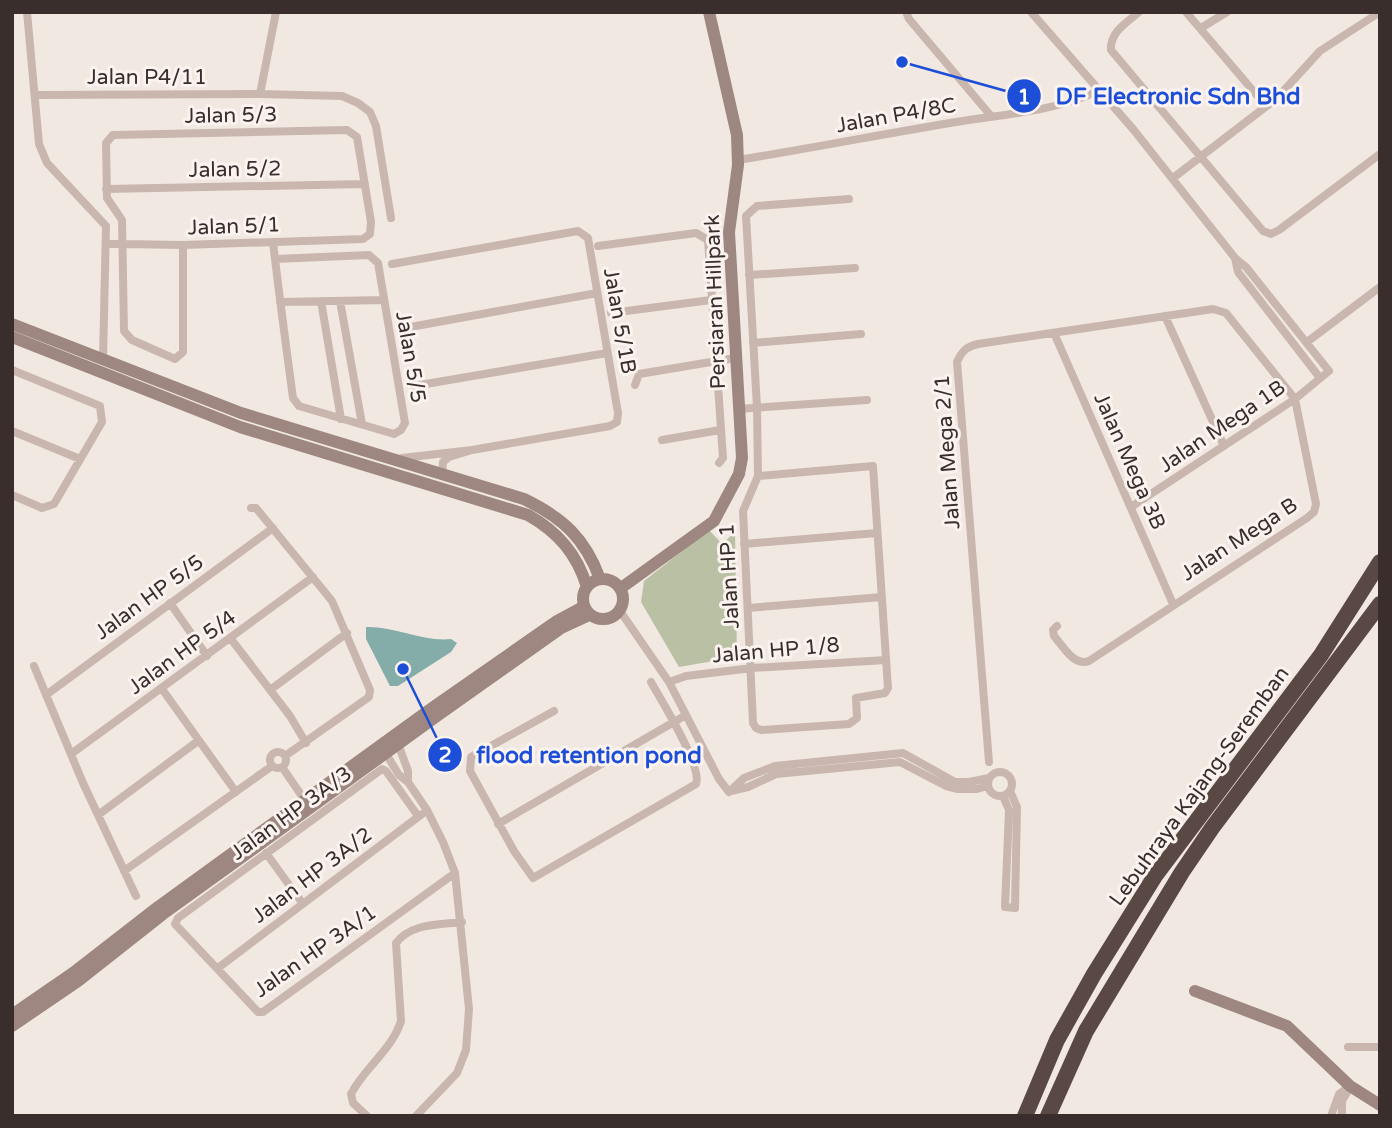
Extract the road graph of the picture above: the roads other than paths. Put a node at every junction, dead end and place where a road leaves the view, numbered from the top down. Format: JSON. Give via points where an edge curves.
{"nodes":[{"id":1,"x":27,"y":12,"type":"edge"},
{"id":2,"x":276,"y":12,"type":"edge"},
{"id":3,"x":709,"y":12,"type":"edge"},
{"id":4,"x":906,"y":12,"type":"edge"},
{"id":5,"x":1032,"y":12,"type":"edge"},
{"id":6,"x":1139,"y":12,"type":"edge"},
{"id":7,"x":1186,"y":12,"type":"edge"},
{"id":8,"x":1227,"y":12,"type":"edge"},
{"id":9,"x":1380,"y":12,"type":"edge"},
{"id":10,"x":1201,"y":28,"type":"junction"},
{"id":11,"x":1098,"y":91,"type":"junction"},
{"id":12,"x":260,"y":94,"type":"junction"},
{"id":13,"x":35,"y":95,"type":"junction"},
{"id":14,"x":1266,"y":106,"type":"junction"},
{"id":15,"x":991,"y":116,"type":"junction"},
{"id":16,"x":1380,"y":154,"type":"edge"},
{"id":17,"x":1201,"y":157,"type":"junction"},
{"id":18,"x":738,"y":160,"type":"junction"},
{"id":19,"x":1173,"y":178,"type":"junction"},
{"id":20,"x":365,"y":184,"type":"junction"},
{"id":21,"x":106,"y":189,"type":"junction"},
{"id":22,"x":849,"y":199,"type":"dead end"},
{"id":23,"x":391,"y":218,"type":"dead end"},
{"id":24,"x":363,"y":239,"type":"joint"},
{"id":25,"x":273,"y":242,"type":"junction"},
{"id":26,"x":106,"y":244,"type":"junction"},
{"id":27,"x":121,"y":244,"type":"junction"},
{"id":28,"x":183,"y":245,"type":"junction"},
{"id":29,"x":598,"y":246,"type":"dead end"},
{"id":30,"x":275,"y":258,"type":"junction"},
{"id":31,"x":1235,"y":258,"type":"junction"},
{"id":32,"x":392,"y":264,"type":"dead end"},
{"id":33,"x":855,"y":268,"type":"dead end"},
{"id":34,"x":750,"y":275,"type":"junction"},
{"id":35,"x":1380,"y":287,"type":"edge"},
{"id":36,"x":597,"y":293,"type":"junction"},
{"id":37,"x":384,"y":300,"type":"junction"},
{"id":38,"x":711,"y":300,"type":"junction"},
{"id":39,"x":320,"y":301,"type":"junction"},
{"id":40,"x":340,"y":301,"type":"junction"},
{"id":41,"x":280,"y":302,"type":"junction"},
{"id":42,"x":611,"y":313,"type":"dead end"},
{"id":43,"x":1165,"y":316,"type":"junction"},
{"id":44,"x":12,"y":324,"type":"edge"},
{"id":45,"x":405,"y":328,"type":"dead end"},
{"id":46,"x":1054,"y":333,"type":"junction"},
{"id":47,"x":861,"y":334,"type":"dead end"},
{"id":48,"x":12,"y":337,"type":"edge"},
{"id":49,"x":1307,"y":342,"type":"junction"},
{"id":50,"x":753,"y":343,"type":"junction"},
{"id":51,"x":607,"y":353,"type":"junction"},
{"id":52,"x":735,"y":358,"type":"junction"},
{"id":53,"x":103,"y":360,"type":"junction"},
{"id":54,"x":715,"y":362,"type":"junction"},
{"id":55,"x":12,"y":370,"type":"edge"},
{"id":56,"x":1320,"y":378,"type":"junction"},
{"id":57,"x":635,"y":385,"type":"dead end"},
{"id":58,"x":414,"y":386,"type":"dead end"},
{"id":59,"x":1295,"y":399,"type":"junction"},
{"id":60,"x":867,"y":400,"type":"dead end"},
{"id":61,"x":757,"y":407,"type":"junction"},
{"id":62,"x":738,"y":409,"type":"junction"},
{"id":63,"x":241,"y":413,"type":"junction"},
{"id":64,"x":341,"y":419,"type":"junction"},
{"id":65,"x":362,"y":424,"type":"junction"},
{"id":66,"x":240,"y":427,"type":"junction"},
{"id":67,"x":720,"y":430,"type":"junction"},
{"id":68,"x":12,"y":431,"type":"edge"},
{"id":69,"x":663,"y":440,"type":"dead end"},
{"id":70,"x":1224,"y":446,"type":"junction"},
{"id":71,"x":472,"y":450,"type":"junction"},
{"id":72,"x":79,"y":459,"type":"junction"},
{"id":73,"x":719,"y":463,"type":"dead end"},
{"id":74,"x":386,"y":464,"type":"junction"},
{"id":75,"x":442,"y":475,"type":"junction"},
{"id":76,"x":758,"y":476,"type":"junction"},
{"id":77,"x":12,"y":495,"type":"edge"},
{"id":78,"x":1132,"y":507,"type":"junction"},
{"id":79,"x":251,"y":508,"type":"dead end"},
{"id":80,"x":273,"y":528,"type":"junction"},
{"id":81,"x":877,"y":533,"type":"junction"},
{"id":82,"x":744,"y":544,"type":"junction"},
{"id":83,"x":1380,"y":562,"type":"edge"},
{"id":84,"x":313,"y":578,"type":"junction"},
{"id":85,"x":600,"y":579,"type":"junction"},
{"id":86,"x":619,"y":586,"type":"junction"},
{"id":87,"x":587,"y":587,"type":"junction"},
{"id":88,"x":882,"y":597,"type":"junction"},
{"id":89,"x":170,"y":603,"type":"junction"},
{"id":90,"x":1173,"y":604,"type":"junction"},
{"id":91,"x":1380,"y":604,"type":"edge"},
{"id":92,"x":748,"y":608,"type":"junction"},
{"id":93,"x":586,"y":611,"type":"junction"},
{"id":94,"x":620,"y":611,"type":"junction"},
{"id":95,"x":1057,"y":626,"type":"dead end"},
{"id":96,"x":347,"y":633,"type":"junction"},
{"id":97,"x":230,"y":639,"type":"junction"},
{"id":98,"x":207,"y":656,"type":"junction"},
{"id":99,"x":886,"y":660,"type":"junction"},
{"id":100,"x":34,"y":666,"type":"dead end"},
{"id":101,"x":752,"y":668,"type":"junction"},
{"id":102,"x":651,"y":682,"type":"dead end"},
{"id":103,"x":670,"y":682,"type":"junction"},
{"id":104,"x":162,"y":689,"type":"junction"},
{"id":105,"x":270,"y":690,"type":"junction"},
{"id":106,"x":46,"y":695,"type":"junction"},
{"id":107,"x":554,"y":711,"type":"dead end"},
{"id":108,"x":687,"y":715,"type":"junction"},
{"id":109,"x":674,"y":723,"type":"junction"},
{"id":110,"x":396,"y":740,"type":"junction"},
{"id":111,"x":198,"y":741,"type":"junction"},
{"id":112,"x":306,"y":743,"type":"junction"},
{"id":113,"x":383,"y":749,"type":"junction"},
{"id":114,"x":71,"y":754,"type":"junction"},
{"id":115,"x":285,"y":757,"type":"junction"},
{"id":116,"x":836,"y":759,"type":"junction"},
{"id":117,"x":989,"y":762,"type":"dead end"},
{"id":118,"x":277,"y":766,"type":"junction"},
{"id":119,"x":844,"y":767,"type":"junction"},
{"id":120,"x":408,"y":782,"type":"junction"},
{"id":121,"x":988,"y":782,"type":"junction"},
{"id":122,"x":236,"y":792,"type":"junction"},
{"id":123,"x":729,"y":792,"type":"junction"},
{"id":124,"x":1006,"y":794,"type":"junction"},
{"id":125,"x":307,"y":803,"type":"junction"},
{"id":126,"x":427,"y":810,"type":"junction"},
{"id":127,"x":98,"y":815,"type":"junction"},
{"id":128,"x":418,"y":816,"type":"junction"},
{"id":129,"x":498,"y":824,"type":"junction"},
{"id":130,"x":266,"y":853,"type":"junction"},
{"id":131,"x":124,"y":871,"type":"junction"},
{"id":132,"x":455,"y":873,"type":"junction"},
{"id":133,"x":136,"y":896,"type":"dead end"},
{"id":134,"x":303,"y":904,"type":"junction"},
{"id":135,"x":461,"y":922,"type":"junction"},
{"id":136,"x":176,"y":924,"type":"joint"},
{"id":137,"x":218,"y":968,"type":"junction"},
{"id":138,"x":1195,"y":991,"type":"dead end"},
{"id":139,"x":12,"y":1015,"type":"edge"},
{"id":140,"x":12,"y":1026,"type":"edge"},
{"id":141,"x":1380,"y":1046,"type":"edge"},
{"id":142,"x":1351,"y":1047,"type":"dead end"},
{"id":143,"x":1350,"y":1086,"type":"junction"},
{"id":144,"x":1380,"y":1105,"type":"edge"},
{"id":145,"x":367,"y":1116,"type":"edge"},
{"id":146,"x":416,"y":1116,"type":"edge"},
{"id":147,"x":1025,"y":1116,"type":"edge"},
{"id":148,"x":1048,"y":1116,"type":"edge"},
{"id":149,"x":1331,"y":1116,"type":"edge"},
{"id":150,"x":1342,"y":1116,"type":"edge"}],
"edges":[{"from":1,"to":13,"type":"street"},
{"from":2,"to":12,"type":"street"},
{"from":3,"to":18,"type":"street","name":"Persiaran Hillpark","via":[[737,135]]},
{"from":4,"to":15,"type":"street"},
{"from":5,"to":11,"type":"street"},
{"from":6,"to":17,"type":"street","via":[[1116,31],[1111,50]]},
{"from":7,"to":10,"type":"street"},
{"from":8,"to":10,"type":"street"},
{"from":9,"to":14,"type":"street","via":[[1320,51]]},
{"from":10,"to":14,"type":"street"},
{"from":11,"to":15,"type":"street","name":"Jalan P4/8C","via":[[1073,103]]},
{"from":11,"to":19,"type":"street"},
{"from":12,"to":13,"type":"street","name":"Jalan P4/11"},
{"from":12,"to":23,"type":"street","name":"Jalan P4/11","via":[[342,96],[370,112]]},
{"from":13,"to":26,"type":"street","via":[[39,144],[47,163],[102,219]]},
{"from":14,"to":17,"type":"street"},
{"from":15,"to":18,"type":"street","name":"Jalan P4/8C"},
{"from":16,"to":17,"type":"street","via":[[1271,234],[1263,231]]},
{"from":17,"to":19,"type":"street"},
{"from":18,"to":52,"type":"street","name":"Persiaran Hillpark","via":[[729,232]]},
{"from":19,"to":31,"type":"street"},
{"from":20,"to":21,"type":"street","name":"Jalan 5/2"},
{"from":20,"to":21,"type":"street","name":"Jalan 5/3","via":[[357,137],[347,130],[334,130],[113,135],[106,143]]},
{"from":20,"to":24,"type":"street","name":"Jalan 5/3","via":[[371,222],[370,234]]},
{"from":21,"to":27,"type":"street","name":"Jalan 5/3","via":[[122,220]]},
{"from":22,"to":34,"type":"street","name":"Jalan HP 1","via":[[757,206],[746,216]]},
{"from":24,"to":25,"type":"street","name":"Jalan 5/1"},
{"from":25,"to":28,"type":"street","name":"Jalan 5/1"},
{"from":25,"to":30,"type":"street","name":"Jalan 5/5"},
{"from":26,"to":27,"type":"street","name":"Jalan 5/1"},
{"from":26,"to":53,"type":"street"},
{"from":27,"to":28,"type":"street","name":"Jalan 5/1"},
{"from":27,"to":28,"type":"street","name":"Jalan 5/3","via":[[124,331],[132,340],[175,359],[183,352]]},
{"from":29,"to":38,"type":"street","via":[[696,233],[708,240]]},
{"from":30,"to":37,"type":"street","name":"Jalan 5/5","via":[[369,255],[378,263]]},
{"from":30,"to":41,"type":"street","name":"Jalan 5/5"},
{"from":31,"to":49,"type":"street"},
{"from":31,"to":56,"type":"street","via":[[1238,272]]},
{"from":32,"to":36,"type":"street","name":"Jalan 5/1B","via":[[578,231],[588,238]]},
{"from":33,"to":34,"type":"street"},
{"from":34,"to":50,"type":"street","name":"Jalan HP 1"},
{"from":35,"to":49,"type":"street"},
{"from":36,"to":45,"type":"street"},
{"from":36,"to":51,"type":"street","name":"Jalan 5/1B"},
{"from":37,"to":40,"type":"street"},
{"from":37,"to":65,"type":"street","name":"Jalan 5/5","via":[[405,423],[394,434]]},
{"from":38,"to":42,"type":"street"},
{"from":38,"to":54,"type":"street"},
{"from":39,"to":40,"type":"street"},
{"from":39,"to":41,"type":"street"},
{"from":39,"to":64,"type":"street"},
{"from":40,"to":65,"type":"street"},
{"from":41,"to":64,"type":"street","name":"Jalan 5/5","via":[[293,398],[299,406]]},
{"from":43,"to":46,"type":"street","name":"Jalan Mega 2/1"},
{"from":43,"to":59,"type":"street","name":"Jalan Mega 2/1","via":[[1213,309],[1226,313]]},
{"from":43,"to":70,"type":"street"},
{"from":44,"to":53,"type":"street"},
{"from":46,"to":78,"type":"street","name":"Jalan Mega 3B"},
{"from":46,"to":117,"type":"street","name":"Jalan Mega 2/1","via":[[968,347],[957,362]]},
{"from":47,"to":50,"type":"street"},
{"from":48,"to":66,"type":"street"},
{"from":49,"to":56,"type":"street","name":"Jalan Mega 1B","via":[[1329,370]]},
{"from":50,"to":61,"type":"street","name":"Jalan HP 1"},
{"from":51,"to":58,"type":"street"},
{"from":51,"to":71,"type":"street","name":"Jalan 5/1B","via":[[617,422]]},
{"from":52,"to":54,"type":"street"},
{"from":52,"to":62,"type":"street","name":"Persiaran Hillpark"},
{"from":53,"to":63,"type":"street"},
{"from":54,"to":57,"type":"street","via":[[639,374]]},
{"from":54,"to":67,"type":"street"},
{"from":55,"to":72,"type":"street","via":[[100,406],[102,422]]},
{"from":56,"to":59,"type":"street","name":"Jalan Mega 1B"},
{"from":59,"to":70,"type":"street","name":"Jalan Mega 1B"},
{"from":59,"to":90,"type":"street","name":"Jalan Mega B","via":[[1314,512]]},
{"from":60,"to":61,"type":"street"},
{"from":61,"to":62,"type":"street"},
{"from":61,"to":76,"type":"street","name":"Jalan HP 1"},
{"from":62,"to":86,"type":"street","name":"Persiaran Hillpark","via":[[742,458],[723,506]]},
{"from":63,"to":66,"type":"street"},
{"from":63,"to":74,"type":"street","via":[[373,454]]},
{"from":64,"to":65,"type":"street","name":"Jalan 5/5"},
{"from":66,"to":74,"type":"street"},
{"from":67,"to":69,"type":"street"},
{"from":67,"to":73,"type":"street","via":[[723,458]]},
{"from":68,"to":72,"type":"street"},
{"from":70,"to":78,"type":"street","name":"Jalan Mega 1B"},
{"from":71,"to":74,"type":"street"},
{"from":71,"to":75,"type":"street","via":[[449,457],[443,462]]},
{"from":72,"to":77,"type":"street","via":[[54,504],[42,508]]},
{"from":74,"to":75,"type":"street"},
{"from":74,"to":87,"type":"street","via":[[543,523],[580,564]]},
{"from":75,"to":85,"type":"street","via":[[524,499],[561,519],[593,559]]},
{"from":76,"to":81,"type":"street","via":[[873,466]]},
{"from":76,"to":82,"type":"street","name":"Jalan HP 1","via":[[743,511]]},
{"from":78,"to":90,"type":"street","name":"Jalan Mega 3B"},
{"from":79,"to":80,"type":"street"},
{"from":80,"to":84,"type":"street"},
{"from":80,"to":89,"type":"street","name":"Jalan HP 5/5"},
{"from":81,"to":82,"type":"street"},
{"from":81,"to":88,"type":"street"},
{"from":82,"to":92,"type":"street","name":"Jalan HP 1"},
{"from":83,"to":147,"type":"highway","name":"Lebuhraya Kajang-Seremban","via":[[1321,654],[1155,876],[1056,1040]]},
{"from":84,"to":96,"type":"street","via":[[332,601]]},
{"from":84,"to":97,"type":"street","name":"Jalan HP 5/4"},
{"from":85,"to":86,"type":"street"},
{"from":85,"to":87,"type":"street"},
{"from":86,"to":94,"type":"street","via":[[624,600]]},
{"from":87,"to":93,"type":"street","via":[[583,598]]},
{"from":88,"to":92,"type":"street"},
{"from":88,"to":99,"type":"street"},
{"from":89,"to":98,"type":"street"},
{"from":89,"to":106,"type":"street","name":"Jalan HP 5/5"},
{"from":90,"to":95,"type":"street","name":"Jalan Mega B","via":[[1083,663],[1054,636]]},
{"from":91,"to":148,"type":"highway","name":"Lebuhraya Kajang-Seremban","via":[[1182,872],[1086,1031]]},
{"from":92,"to":101,"type":"street","name":"Jalan HP 1"},
{"from":93,"to":94,"type":"street","via":[[602,620]]},
{"from":93,"to":110,"type":"street"},
{"from":94,"to":103,"type":"street"},
{"from":96,"to":105,"type":"street"},
{"from":96,"to":112,"type":"street","via":[[369,697]]},
{"from":97,"to":98,"type":"street","name":"Jalan HP 5/4"},
{"from":97,"to":105,"type":"street"},
{"from":98,"to":104,"type":"street","name":"Jalan HP 5/4"},
{"from":99,"to":101,"type":"street","name":"Jalan HP 1/8"},
{"from":99,"to":101,"type":"street","name":"Jalan HP 1","via":[[888,688],[885,693],[856,698],[857,718],[849,724],[761,730],[753,723]]},
{"from":100,"to":106,"type":"street"},
{"from":101,"to":103,"type":"street","name":"Jalan HP 1/8"},
{"from":102,"to":109,"type":"street"},
{"from":103,"to":108,"type":"street"},
{"from":104,"to":111,"type":"street"},
{"from":104,"to":114,"type":"street","name":"Jalan HP 5/4"},
{"from":105,"to":112,"type":"street"},
{"from":106,"to":114,"type":"street"},
{"from":107,"to":129,"type":"street","via":[[471,757],[470,771]]},
{"from":108,"to":109,"type":"street"},
{"from":108,"to":123,"type":"street"},
{"from":109,"to":129,"type":"street"},
{"from":109,"to":129,"type":"street","via":[[698,773],[696,784],[538,877],[529,874]]},
{"from":110,"to":113,"type":"street"},
{"from":110,"to":120,"type":"street"},
{"from":111,"to":122,"type":"street"},
{"from":111,"to":127,"type":"street"},
{"from":112,"to":115,"type":"street"},
{"from":113,"to":120,"type":"street"},
{"from":113,"to":125,"type":"street"},
{"from":114,"to":127,"type":"street"},
{"from":115,"to":118,"type":"street"},
{"from":115,"to":118,"type":"street","via":[[272,754],[270,761]]},
{"from":116,"to":119,"type":"street","via":[[843,761]]},
{"from":116,"to":121,"type":"street","via":[[903,753],[955,782]]},
{"from":116,"to":123,"type":"street","via":[[775,766],[744,778]]},
{"from":118,"to":122,"type":"street"},
{"from":118,"to":125,"type":"street"},
{"from":119,"to":121,"type":"street","via":[[900,762],[958,789],[977,789]]},
{"from":119,"to":123,"type":"street","via":[[776,774]]},
{"from":120,"to":126,"type":"street"},
{"from":121,"to":124,"type":"street","via":[[995,795]]},
{"from":121,"to":124,"type":"street","via":[[995,773],[1007,774],[1012,780]]},
{"from":122,"to":131,"type":"street"},
{"from":124,"to":124,"type":"street","via":[[1017,807],[1012,909],[1005,907]]},
{"from":125,"to":139,"type":"street"},
{"from":125,"to":140,"type":"street","via":[[78,981]]},
{"from":126,"to":128,"type":"street","name":"Jalan HP 3A/2"},
{"from":126,"to":132,"type":"street"},
{"from":127,"to":131,"type":"street"},
{"from":128,"to":130,"type":"street","name":"Jalan HP 3A/3","via":[[382,769]]},
{"from":128,"to":134,"type":"street","name":"Jalan HP 3A/2"},
{"from":130,"to":134,"type":"street"},
{"from":130,"to":136,"type":"street","name":"Jalan HP 3A/3"},
{"from":131,"to":133,"type":"street"},
{"from":132,"to":135,"type":"street"},
{"from":132,"to":137,"type":"street","name":"Jalan HP 3A/1","via":[[263,1012]]},
{"from":134,"to":137,"type":"street","name":"Jalan HP 3A/2"},
{"from":135,"to":145,"type":"street","via":[[421,927],[402,934],[396,943],[401,1021],[397,1034],[351,1094],[353,1103]]},
{"from":135,"to":146,"type":"street","via":[[469,1009],[466,1050],[457,1073]]},
{"from":136,"to":137,"type":"street","name":"Jalan HP 3A/1"},
{"from":138,"to":143,"type":"street","via":[[1287,1026]]},
{"from":141,"to":142,"type":"street"},
{"from":143,"to":144,"type":"street"},
{"from":143,"to":149,"type":"street","via":[[1339,1094]]},
{"from":143,"to":150,"type":"street","via":[[1342,1101]]}]}
